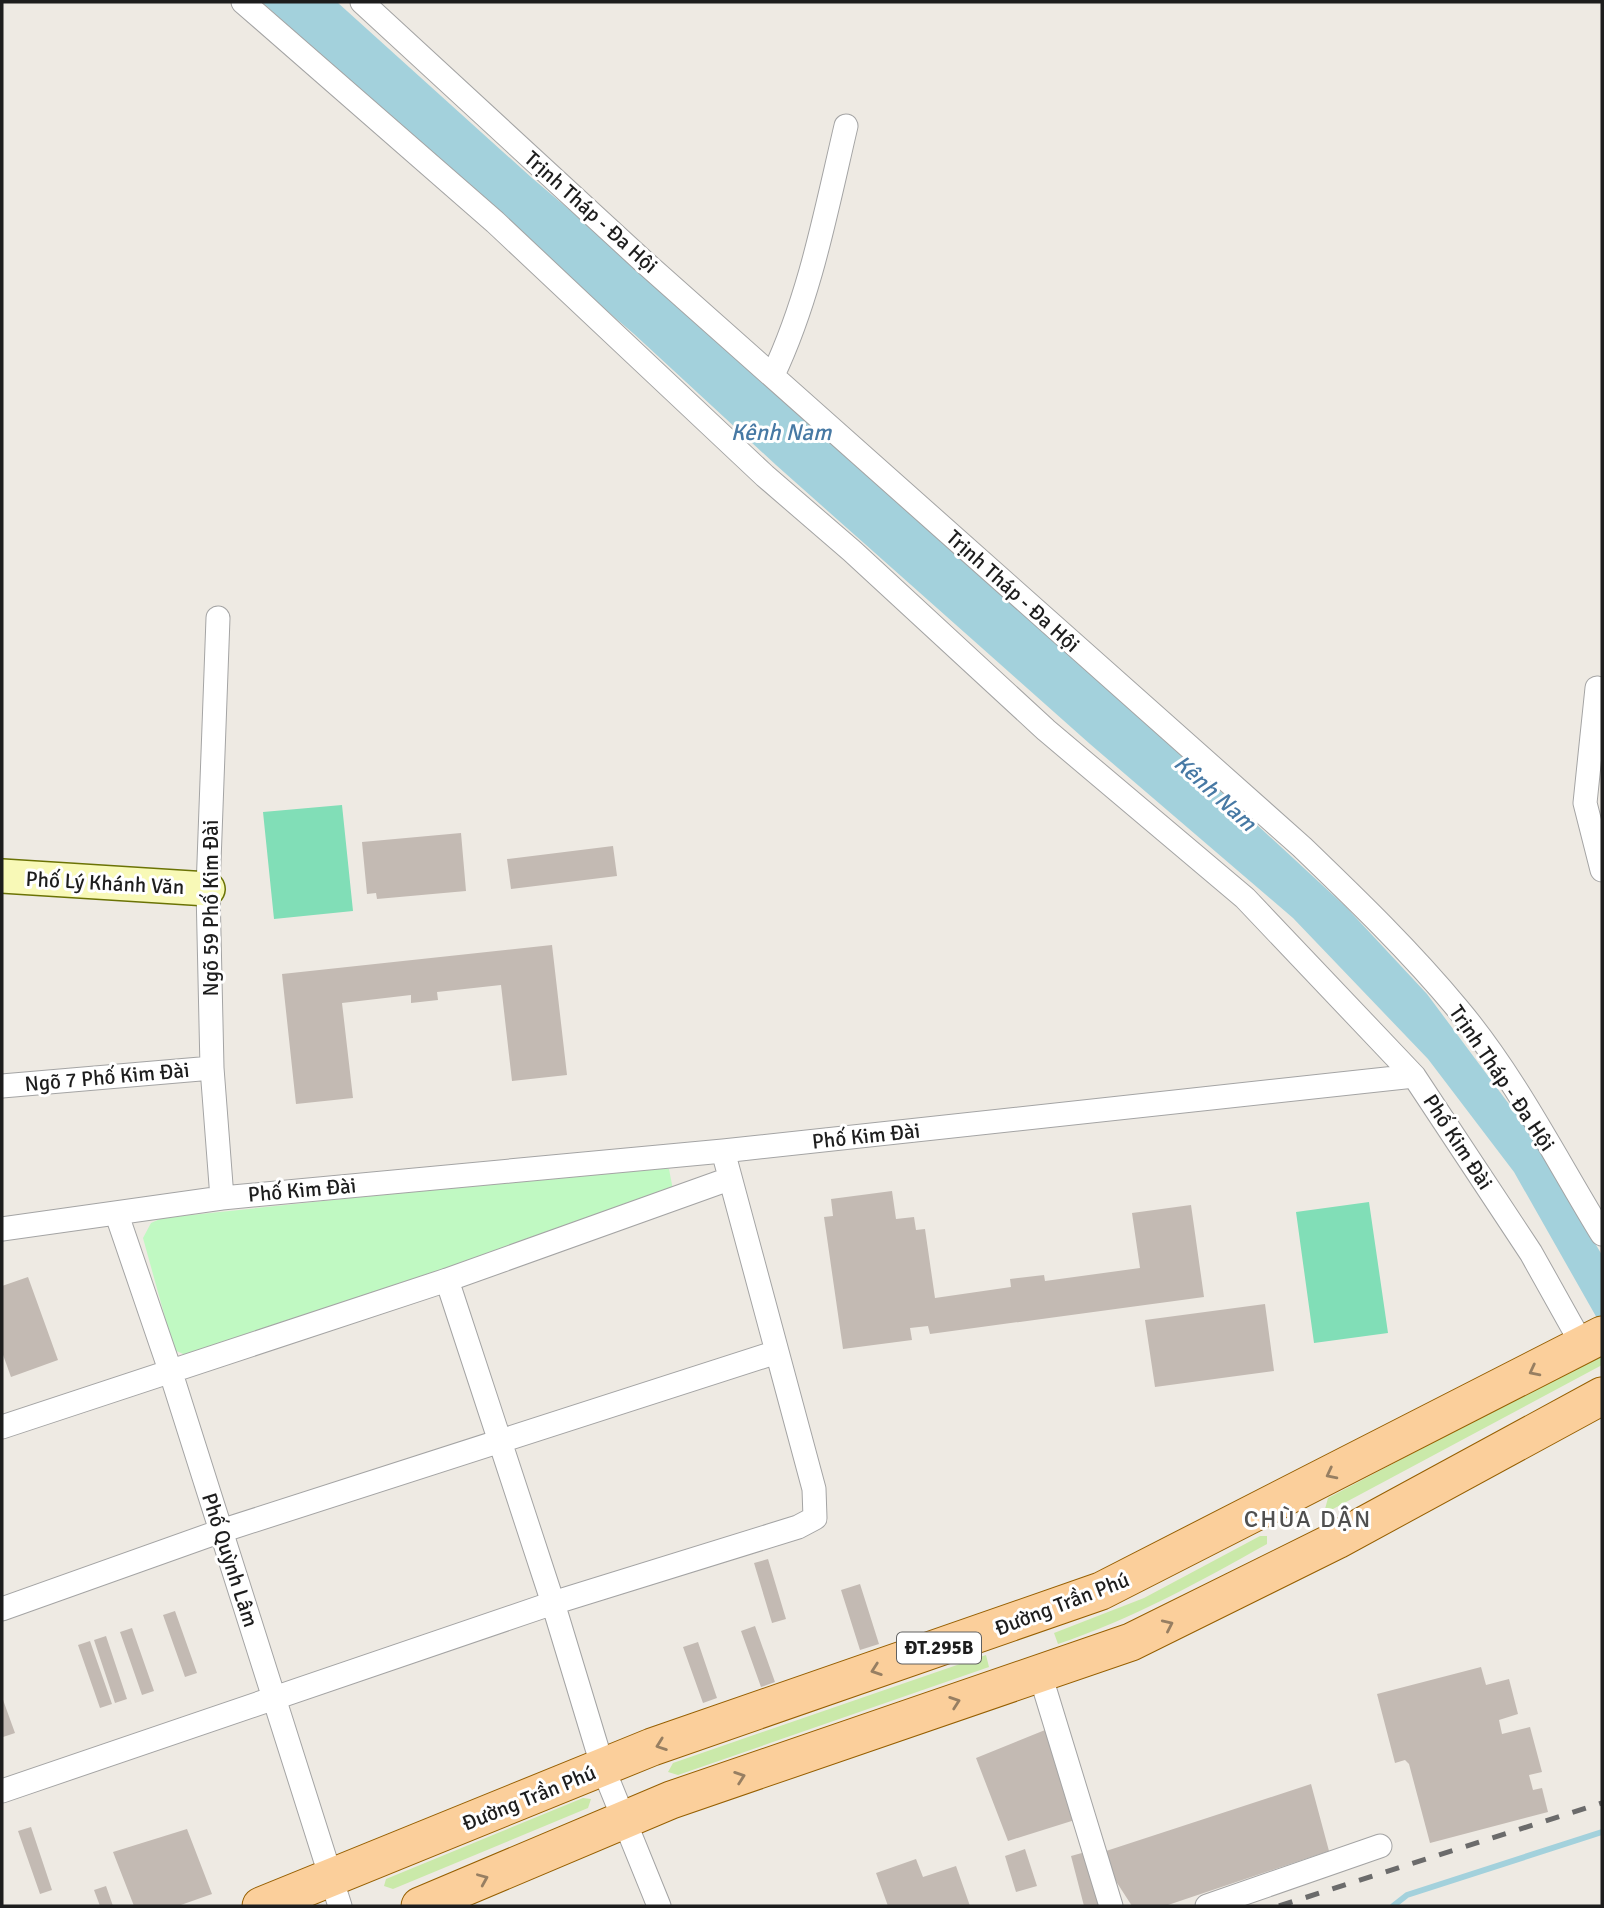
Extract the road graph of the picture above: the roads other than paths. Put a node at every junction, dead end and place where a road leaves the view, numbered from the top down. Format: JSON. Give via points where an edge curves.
{"nodes":[{"id":1,"x":243,"y":2,"type":"edge"},
{"id":2,"x":362,"y":2,"type":"edge"},
{"id":3,"x":846,"y":126,"type":"dead end"},
{"id":4,"x":773,"y":375,"type":"junction"},
{"id":5,"x":218,"y":618,"type":"dead end"},
{"id":6,"x":1597,"y":688,"type":"dead end"},
{"id":7,"x":1602,"y":870,"type":"edge"},
{"id":8,"x":2,"y":876,"type":"edge"},
{"id":9,"x":208,"y":889,"type":"junction"},
{"id":10,"x":212,"y":1068,"type":"junction"},
{"id":11,"x":1414,"y":1076,"type":"junction"},
{"id":12,"x":2,"y":1086,"type":"edge"},
{"id":13,"x":723,"y":1151,"type":"junction"},
{"id":14,"x":729,"y":1178,"type":"junction"},
{"id":15,"x":222,"y":1198,"type":"junction"},
{"id":16,"x":117,"y":1215,"type":"junction"},
{"id":17,"x":2,"y":1229,"type":"edge"},
{"id":18,"x":1602,"y":1234,"type":"edge"},
{"id":19,"x":447,"y":1280,"type":"junction"},
{"id":20,"x":1593,"y":1340,"type":"edge"},
{"id":21,"x":777,"y":1352,"type":"junction"},
{"id":22,"x":170,"y":1370,"type":"junction"},
{"id":23,"x":1602,"y":1396,"type":"edge"},
{"id":24,"x":2,"y":1427,"type":"edge"},
{"id":25,"x":500,"y":1441,"type":"junction"},
{"id":26,"x":1272,"y":1505,"type":"junction"},
{"id":27,"x":222,"y":1531,"type":"junction"},
{"id":28,"x":1299,"y":1559,"type":"junction"},
{"id":29,"x":553,"y":1603,"type":"junction"},
{"id":30,"x":2,"y":1609,"type":"edge"},
{"id":31,"x":1040,"y":1674,"type":"junction"},
{"id":32,"x":275,"y":1700,"type":"junction"},
{"id":33,"x":603,"y":1768,"type":"junction"},
{"id":34,"x":2,"y":1791,"type":"edge"},
{"id":35,"x":625,"y":1818,"type":"junction"},
{"id":36,"x":1380,"y":1846,"type":"dead end"},
{"id":37,"x":336,"y":1892,"type":"edge"},
{"id":38,"x":261,"y":1906,"type":"edge"},
{"id":39,"x":420,"y":1906,"type":"edge"},
{"id":40,"x":659,"y":1906,"type":"edge"},
{"id":41,"x":1111,"y":1906,"type":"edge"},
{"id":42,"x":1207,"y":1906,"type":"edge"}],
"edges":[{"from":1,"to":11,"type":"street","via":[[495,222],[765,476],[1046,730],[1245,898]]},
{"from":2,"to":4,"type":"street","name":"Trịnh Tháp - Đa Hội"},
{"from":3,"to":4,"type":"street","via":[[807,288]]},
{"from":4,"to":18,"type":"street","name":"Trịnh Tháp - Đa Hội","via":[[1302,847],[1391,934],[1459,1010],[1502,1069]]},
{"from":5,"to":9,"type":"street","name":"Ngõ 59 Phố Kim Đài"},
{"from":6,"to":7,"type":"street","via":[[1584,803]]},
{"from":8,"to":9,"type":"main road","name":"Phố Lý Khánh Văn"},
{"from":9,"to":10,"type":"street","name":"Ngõ 59 Phố Kim Đài"},
{"from":10,"to":12,"type":"street","name":"Ngõ 7 Phố Kim Đài"},
{"from":10,"to":15,"type":"street","name":"Ngõ 59 Phố Kim Đài"},
{"from":11,"to":13,"type":"street","name":"Phố Kim Đài"},
{"from":11,"to":20,"type":"street","name":"Phố Kim Đài"},
{"from":13,"to":14,"type":"street"},
{"from":13,"to":15,"type":"street","name":"Phố Kim Đài"},
{"from":14,"to":19,"type":"street"},
{"from":14,"to":21,"type":"street"},
{"from":15,"to":16,"type":"street","name":"Phố Kim Đài"},
{"from":16,"to":17,"type":"street","name":"Phố Kim Đài"},
{"from":16,"to":22,"type":"street","name":"Phố Quỳnh Lâm"},
{"from":19,"to":22,"type":"street"},
{"from":19,"to":25,"type":"street"},
{"from":20,"to":26,"type":"main road","name":"Đường Trần Phú","number":"ĐT.295B","one_way":true},
{"from":21,"to":25,"type":"street"},
{"from":21,"to":29,"type":"street","via":[[814,1489],[815,1518]]},
{"from":22,"to":24,"type":"street"},
{"from":22,"to":27,"type":"street","name":"Phố Quỳnh Lâm"},
{"from":23,"to":28,"type":"main road","number":"ĐT.295B"},
{"from":25,"to":27,"type":"street"},
{"from":25,"to":29,"type":"street"},
{"from":26,"to":28,"type":"main road"},
{"from":26,"to":33,"type":"main road","name":"Đường Trần Phú","number":"ĐT.295B","one_way":true,"via":[[1101,1591]]},
{"from":27,"to":30,"type":"street"},
{"from":27,"to":32,"type":"street","name":"Phố Quỳnh Lâm"},
{"from":31,"to":28,"type":"main road","number":"ĐT.295B","one_way":true,"via":[[1152,1633]]},
{"from":29,"to":32,"type":"street"},
{"from":29,"to":33,"type":"street"},
{"from":35,"to":31,"type":"main road","number":"ĐT.295B","one_way":true},
{"from":31,"to":41,"type":"street"},
{"from":32,"to":34,"type":"street"},
{"from":32,"to":37,"type":"street","name":"Phố Quỳnh Lâm"},
{"from":33,"to":35,"type":"street"},
{"from":33,"to":37,"type":"main road","name":"Đường Trần Phú","number":"ĐT.295B"},
{"from":39,"to":35,"type":"main road","number":"ĐT.295B","one_way":true},
{"from":35,"to":40,"type":"street"},
{"from":36,"to":42,"type":"street"},
{"from":37,"to":38,"type":"main road","name":"Đường Trần Phú","number":"ĐT.295B"}]}
